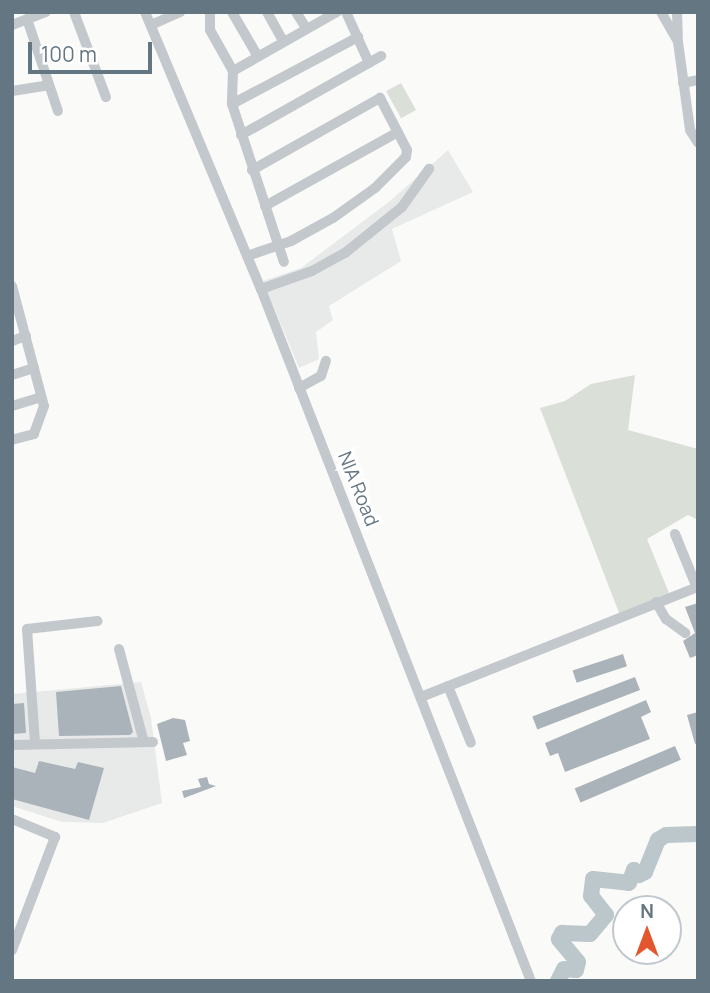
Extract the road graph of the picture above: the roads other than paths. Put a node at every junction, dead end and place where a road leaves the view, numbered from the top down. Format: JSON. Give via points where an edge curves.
{"nodes":[{"id":1,"x":46,"y":12,"type":"edge"},
{"id":2,"x":74,"y":12,"type":"edge"},
{"id":3,"x":145,"y":12,"type":"edge"},
{"id":4,"x":180,"y":12,"type":"edge"},
{"id":5,"x":211,"y":12,"type":"edge"},
{"id":6,"x":232,"y":12,"type":"edge"},
{"id":7,"x":267,"y":12,"type":"edge"},
{"id":8,"x":296,"y":12,"type":"edge"},
{"id":9,"x":337,"y":12,"type":"edge"},
{"id":10,"x":346,"y":12,"type":"edge"},
{"id":11,"x":662,"y":12,"type":"edge"},
{"id":12,"x":677,"y":12,"type":"edge"},
{"id":13,"x":27,"y":19,"type":"junction"},
{"id":14,"x":12,"y":25,"type":"edge"},
{"id":15,"x":151,"y":25,"type":"junction"},
{"id":16,"x":306,"y":28,"type":"junction"},
{"id":17,"x":358,"y":37,"type":"junction"},
{"id":18,"x":283,"y":41,"type":"junction"},
{"id":19,"x":678,"y":42,"type":"junction"},
{"id":20,"x":257,"y":55,"type":"junction"},
{"id":21,"x":381,"y":56,"type":"dead end"},
{"id":22,"x":369,"y":63,"type":"junction"},
{"id":23,"x":233,"y":71,"type":"junction"},
{"id":24,"x":698,"y":80,"type":"edge"},
{"id":25,"x":683,"y":83,"type":"junction"},
{"id":26,"x":49,"y":85,"type":"junction"},
{"id":27,"x":12,"y":91,"type":"edge"},
{"id":28,"x":106,"y":97,"type":"dead end"},
{"id":29,"x":232,"y":104,"type":"junction"},
{"id":30,"x":58,"y":111,"type":"dead end"},
{"id":31,"x":398,"y":132,"type":"junction"},
{"id":32,"x":241,"y":135,"type":"junction"},
{"id":33,"x":698,"y":142,"type":"edge"},
{"id":34,"x":429,"y":169,"type":"dead end"},
{"id":35,"x":252,"y":170,"type":"junction"},
{"id":36,"x":265,"y":206,"type":"junction"},
{"id":37,"x":278,"y":246,"type":"junction"},
{"id":38,"x":247,"y":256,"type":"junction"},
{"id":39,"x":284,"y":262,"type":"dead end"},
{"id":40,"x":12,"y":286,"type":"edge"},
{"id":41,"x":261,"y":289,"type":"junction"},
{"id":42,"x":16,"y":308,"type":"edge"},
{"id":43,"x":26,"y":337,"type":"junction"},
{"id":44,"x":12,"y":341,"type":"edge"},
{"id":45,"x":326,"y":361,"type":"dead end"},
{"id":46,"x":34,"y":368,"type":"junction"},
{"id":47,"x":12,"y":374,"type":"edge"},
{"id":48,"x":299,"y":388,"type":"junction"},
{"id":49,"x":41,"y":397,"type":"junction"},
{"id":50,"x":12,"y":407,"type":"edge"},
{"id":51,"x":12,"y":440,"type":"edge"},
{"id":52,"x":675,"y":534,"type":"dead end"},
{"id":53,"x":697,"y":587,"type":"edge"},
{"id":54,"x":656,"y":602,"type":"junction"},
{"id":55,"x":98,"y":621,"type":"dead end"},
{"id":56,"x":685,"y":633,"type":"dead end"},
{"id":57,"x":119,"y":649,"type":"dead end"},
{"id":58,"x":448,"y":686,"type":"junction"},
{"id":59,"x":421,"y":697,"type":"junction"},
{"id":60,"x":35,"y":743,"type":"junction"},
{"id":61,"x":471,"y":743,"type":"dead end"},
{"id":62,"x":12,"y":746,"type":"edge"},
{"id":63,"x":13,"y":821,"type":"edge"},
{"id":64,"x":12,"y":950,"type":"edge"},
{"id":65,"x":531,"y":981,"type":"edge"}],
"edges":[{"from":1,"to":13,"type":"street"},
{"from":2,"to":28,"type":"street"},
{"from":3,"to":15,"type":"street","name":"NIA Road"},
{"from":4,"to":15,"type":"street"},
{"from":5,"to":23,"type":"street","via":[[210,30]]},
{"from":6,"to":20,"type":"street"},
{"from":7,"to":18,"type":"street"},
{"from":8,"to":16,"type":"street"},
{"from":9,"to":16,"type":"street"},
{"from":10,"to":17,"type":"street"},
{"from":11,"to":19,"type":"street"},
{"from":12,"to":19,"type":"street"},
{"from":13,"to":14,"type":"street"},
{"from":13,"to":26,"type":"street"},
{"from":15,"to":38,"type":"street","name":"NIA Road"},
{"from":16,"to":18,"type":"street"},
{"from":17,"to":22,"type":"street"},
{"from":17,"to":29,"type":"street"},
{"from":18,"to":20,"type":"street"},
{"from":19,"to":25,"type":"street"},
{"from":20,"to":23,"type":"street"},
{"from":21,"to":22,"type":"street"},
{"from":22,"to":32,"type":"street"},
{"from":23,"to":29,"type":"street"},
{"from":24,"to":25,"type":"street"},
{"from":25,"to":33,"type":"street","via":[[690,130]]},
{"from":26,"to":27,"type":"street"},
{"from":26,"to":30,"type":"street"},
{"from":29,"to":32,"type":"street"},
{"from":31,"to":35,"type":"street","via":[[380,98]]},
{"from":31,"to":36,"type":"street"},
{"from":31,"to":37,"type":"street","via":[[408,154],[375,188],[333,218]]},
{"from":32,"to":35,"type":"street"},
{"from":34,"to":41,"type":"street","via":[[402,207],[345,253],[312,271]]},
{"from":35,"to":36,"type":"street"},
{"from":36,"to":37,"type":"street"},
{"from":37,"to":38,"type":"street"},
{"from":37,"to":39,"type":"street"},
{"from":38,"to":41,"type":"street","name":"NIA Road"},
{"from":40,"to":42,"type":"street"},
{"from":41,"to":48,"type":"street","name":"NIA Road"},
{"from":42,"to":43,"type":"street"},
{"from":43,"to":44,"type":"street"},
{"from":43,"to":46,"type":"street"},
{"from":45,"to":48,"type":"street","via":[[321,376]]},
{"from":46,"to":47,"type":"street"},
{"from":46,"to":49,"type":"street"},
{"from":48,"to":59,"type":"street","name":"NIA Road"},
{"from":49,"to":50,"type":"street"},
{"from":49,"to":51,"type":"street","via":[[44,406],[34,433]]},
{"from":52,"to":53,"type":"street"},
{"from":53,"to":54,"type":"street"},
{"from":54,"to":56,"type":"street","via":[[666,619]]},
{"from":54,"to":58,"type":"street"},
{"from":55,"to":60,"type":"street","via":[[27,629]]},
{"from":57,"to":60,"type":"street","via":[[148,742]]},
{"from":58,"to":59,"type":"street"},
{"from":58,"to":61,"type":"street"},
{"from":59,"to":65,"type":"street","name":"NIA Road"},
{"from":60,"to":62,"type":"street"},
{"from":63,"to":64,"type":"street","via":[[55,837]]}]}
